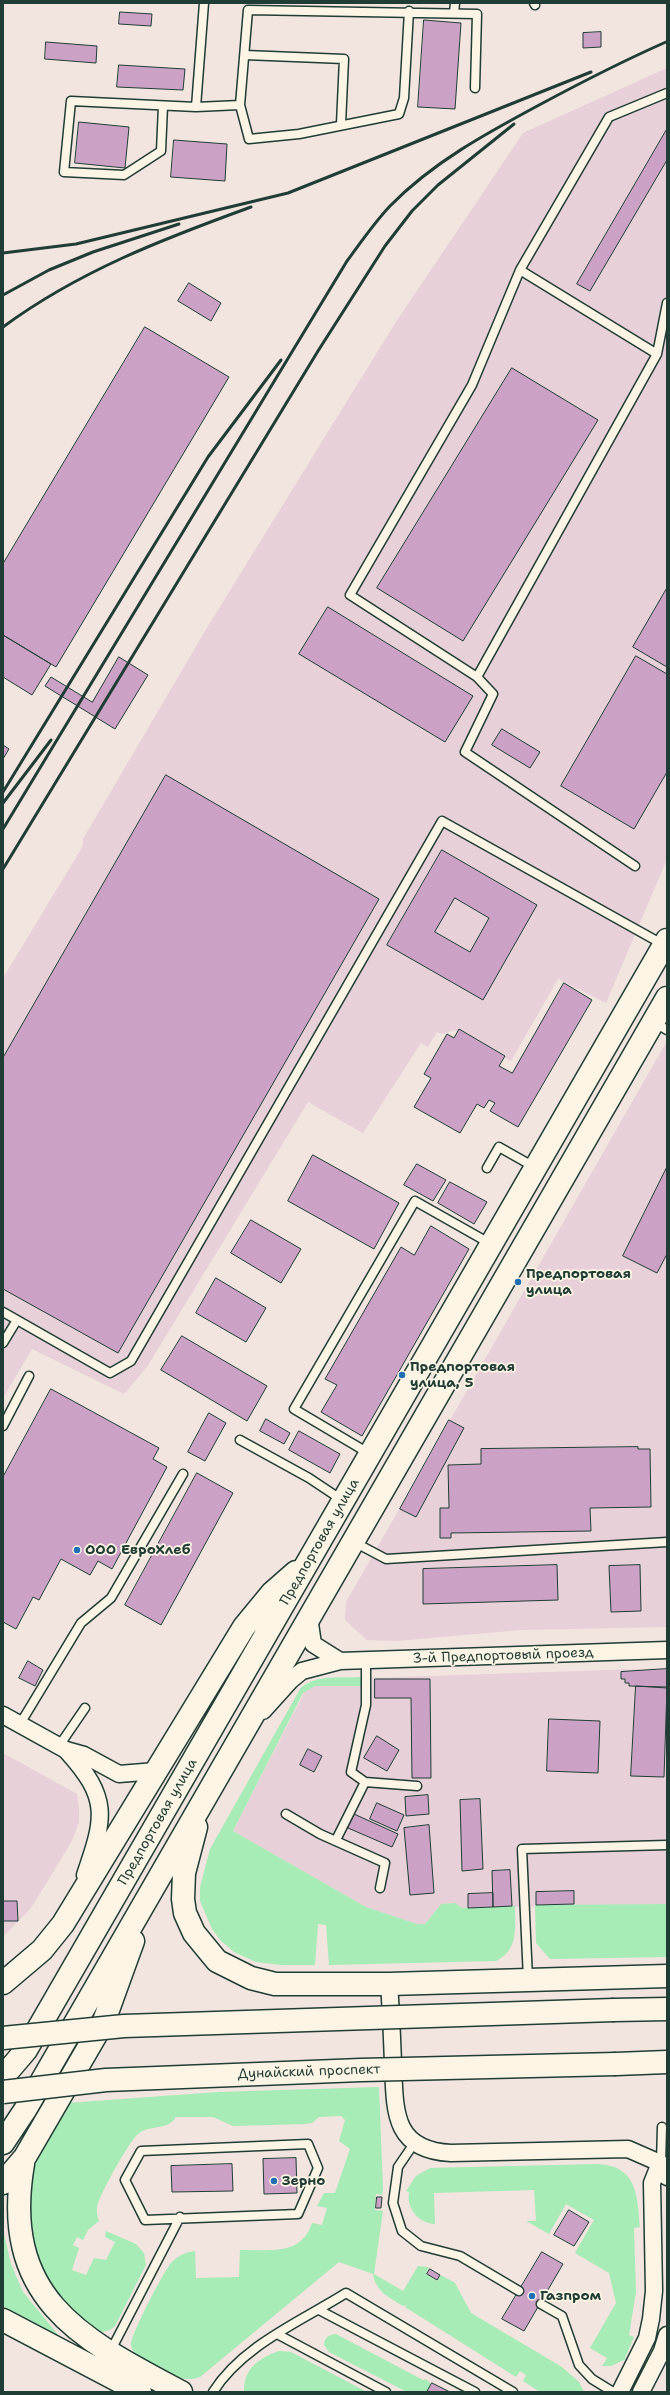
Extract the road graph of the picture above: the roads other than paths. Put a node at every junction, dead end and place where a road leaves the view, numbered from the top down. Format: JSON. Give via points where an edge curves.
{"nodes":[{"id":1,"x":204,"y":3,"type":"edge"},
{"id":2,"x":455,"y":3,"type":"edge"},
{"id":3,"x":409,"y":11,"type":"junction"},
{"id":4,"x":454,"y":13,"type":"junction"},
{"id":5,"x":245,"y":55,"type":"junction"},
{"id":6,"x":475,"y":88,"type":"dead end"},
{"id":7,"x":667,"y":93,"type":"edge"},
{"id":8,"x":240,"y":105,"type":"junction"},
{"id":9,"x":163,"y":106,"type":"junction"},
{"id":10,"x":196,"y":108,"type":"junction"},
{"id":11,"x":342,"y":124,"type":"junction"},
{"id":12,"x":520,"y":270,"type":"junction"},
{"id":13,"x":667,"y":303,"type":"edge"},
{"id":14,"x":656,"y":354,"type":"junction"},
{"id":15,"x":477,"y":677,"type":"junction"},
{"id":16,"x":636,"y":866,"type":"dead end"},
{"id":17,"x":666,"y":938,"type":"edge"},
{"id":18,"x":667,"y":998,"type":"edge"},
{"id":19,"x":660,"y":1026,"type":"edge"},
{"id":20,"x":486,"y":1168,"type":"dead end"},
{"id":21,"x":536,"y":1168,"type":"junction"},
{"id":22,"x":492,"y":1245,"type":"junction"},
{"id":23,"x":3,"y":1312,"type":"edge"},
{"id":24,"x":16,"y":1320,"type":"junction"},
{"id":25,"x":3,"y":1343,"type":"edge"},
{"id":26,"x":29,"y":1376,"type":"dead end"},
{"id":27,"x":3,"y":1426,"type":"edge"},
{"id":28,"x":240,"y":1440,"type":"dead end"},
{"id":29,"x":371,"y":1454,"type":"junction"},
{"id":30,"x":183,"y":1474,"type":"dead end"},
{"id":31,"x":344,"y":1501,"type":"junction"},
{"id":32,"x":353,"y":1542,"type":"junction"},
{"id":33,"x":667,"y":1542,"type":"edge"},
{"id":34,"x":313,"y":1556,"type":"junction"},
{"id":35,"x":309,"y":1617,"type":"junction"},
{"id":36,"x":667,"y":1650,"type":"edge"},
{"id":37,"x":366,"y":1660,"type":"junction"},
{"id":38,"x":340,"y":1661,"type":"junction"},
{"id":39,"x":85,"y":1708,"type":"dead end"},
{"id":40,"x":3,"y":1715,"type":"edge"},
{"id":41,"x":20,"y":1724,"type":"junction"},
{"id":42,"x":242,"y":1733,"type":"junction"},
{"id":43,"x":63,"y":1748,"type":"junction"},
{"id":44,"x":156,"y":1771,"type":"junction"},
{"id":45,"x":365,"y":1782,"type":"junction"},
{"id":46,"x":417,"y":1786,"type":"dead end"},
{"id":47,"x":202,"y":1803,"type":"junction"},
{"id":48,"x":286,"y":1814,"type":"dead end"},
{"id":49,"x":336,"y":1840,"type":"junction"},
{"id":50,"x":667,"y":1845,"type":"edge"},
{"id":51,"x":380,"y":1888,"type":"dead end"},
{"id":52,"x":146,"y":1900,"type":"junction"},
{"id":53,"x":76,"y":1903,"type":"junction"},
{"id":54,"x":667,"y":1976,"type":"edge"},
{"id":55,"x":528,"y":1980,"type":"junction"},
{"id":56,"x":3,"y":1983,"type":"edge"},
{"id":57,"x":389,"y":1984,"type":"junction"},
{"id":58,"x":667,"y":2009,"type":"edge"},
{"id":59,"x":3,"y":2038,"type":"edge"},
{"id":60,"x":667,"y":2062,"type":"edge"},
{"id":61,"x":3,"y":2078,"type":"edge"},
{"id":62,"x":3,"y":2092,"type":"edge"},
{"id":63,"x":662,"y":2127,"type":"dead end"},
{"id":64,"x":415,"y":2142,"type":"junction"},
{"id":65,"x":3,"y":2143,"type":"edge"},
{"id":66,"x":25,"y":2157,"type":"junction"},
{"id":67,"x":663,"y":2162,"type":"edge"},
{"id":68,"x":667,"y":2177,"type":"edge"},
{"id":69,"x":3,"y":2183,"type":"edge"},
{"id":70,"x":180,"y":2217,"type":"junction"},
{"id":71,"x":519,"y":2291,"type":"dead end"},
{"id":72,"x":541,"y":2304,"type":"dead end"},
{"id":73,"x":319,"y":2310,"type":"junction"},
{"id":74,"x":4,"y":2320,"type":"edge"},
{"id":75,"x":277,"y":2334,"type":"junction"},
{"id":76,"x":667,"y":2335,"type":"edge"},
{"id":77,"x":110,"y":2353,"type":"junction"},
{"id":78,"x":176,"y":2391,"type":"edge"},
{"id":79,"x":140,"y":2392,"type":"edge"},
{"id":80,"x":213,"y":2392,"type":"edge"},
{"id":81,"x":386,"y":2392,"type":"edge"},
{"id":82,"x":475,"y":2392,"type":"edge"},
{"id":83,"x":513,"y":2392,"type":"edge"},
{"id":84,"x":613,"y":2392,"type":"edge"},
{"id":85,"x":620,"y":2392,"type":"edge"},
{"id":86,"x":641,"y":2392,"type":"edge"}],
"edges":[{"from":1,"to":10,"type":"lane"},
{"from":2,"to":4,"type":"lane"},
{"from":3,"to":4,"type":"lane"},
{"from":3,"to":5,"type":"lane","via":[[248,10]]},
{"from":3,"to":11,"type":"lane","via":[[404,98],[400,114]]},
{"from":4,"to":6,"type":"lane","via":[[477,14]]},
{"from":5,"to":8,"type":"lane"},
{"from":5,"to":11,"type":"lane","via":[[344,59]]},
{"from":7,"to":12,"type":"lane","via":[[609,117]]},
{"from":8,"to":10,"type":"lane"},
{"from":8,"to":11,"type":"lane","via":[[249,139],[299,134]]},
{"from":9,"to":9,"type":"lane","via":[[71,101],[64,172],[124,175],[161,151]]},
{"from":9,"to":10,"type":"lane"},
{"from":12,"to":14,"type":"lane"},
{"from":12,"to":15,"type":"lane","via":[[472,385],[350,595]]},
{"from":13,"to":14,"type":"lane"},
{"from":14,"to":15,"type":"lane"},
{"from":15,"to":16,"type":"lane","via":[[493,694],[465,752]]},
{"from":17,"to":21,"type":"main road","name":"Предпортовая улица"},
{"from":17,"to":24,"type":"lane","via":[[442,821],[131,1361],[110,1373]]},
{"from":18,"to":19,"type":"main road","name":"Предпортовая улица"},
{"from":19,"to":32,"type":"main road","name":"Предпортовая улица"},
{"from":20,"to":21,"type":"lane","via":[[499,1147]]},
{"from":21,"to":22,"type":"main road","name":"Предпортовая улица"},
{"from":22,"to":29,"type":"main road","name":"Предпортовая улица"},
{"from":22,"to":29,"type":"lane","via":[[415,1201],[294,1409]]},
{"from":23,"to":24,"type":"lane"},
{"from":24,"to":25,"type":"lane"},
{"from":26,"to":27,"type":"lane"},
{"from":28,"to":31,"type":"lane","via":[[310,1478]]},
{"from":29,"to":31,"type":"main road","name":"Предпортовая улица"},
{"from":30,"to":41,"type":"lane","via":[[111,1598],[81,1623]]},
{"from":31,"to":34,"type":"main road","name":"Предпортовая улица"},
{"from":32,"to":33,"type":"lane","via":[[386,1559]]},
{"from":32,"to":35,"type":"main road","name":"Предпортовая улица"},
{"from":34,"to":44,"type":"main road","via":[[272,1593],[244,1627]]},
{"from":34,"to":61,"type":"main road","name":"Предпортовая улица","via":[[26,2050]]},
{"from":35,"to":38,"type":"street","via":[[313,1644]]},
{"from":35,"to":42,"type":"main road","name":"Предпортовая улица"},
{"from":36,"to":37,"type":"street","name":"3-й Предпортовый проезд"},
{"from":37,"to":38,"type":"street","name":"3-й Предпортовый проезд"},
{"from":37,"to":45,"type":"lane","via":[[366,1705],[351,1772]]},
{"from":38,"to":42,"type":"street","name":"3-й Предпортовый проезд","via":[[302,1672],[291,1680]]},
{"from":39,"to":43,"type":"lane"},
{"from":40,"to":41,"type":"street"},
{"from":41,"to":43,"type":"street"},
{"from":42,"to":47,"type":"main road","name":"Предпортовая улица"},
{"from":43,"to":44,"type":"street","via":[[120,1774]]},
{"from":43,"to":53,"type":"street","via":[[86,1773],[98,1800],[101,1818]]},
{"from":44,"to":53,"type":"main road"},
{"from":45,"to":46,"type":"lane"},
{"from":45,"to":49,"type":"lane"},
{"from":47,"to":52,"type":"main road","name":"Предпортовая улица"},
{"from":47,"to":57,"type":"main road","via":[[184,1873],[183,1899],[185,1913],[194,1933],[217,1961],[251,1978],[275,1984]]},
{"from":48,"to":49,"type":"lane","via":[[320,1834]]},
{"from":49,"to":51,"type":"lane","via":[[385,1863]]},
{"from":50,"to":55,"type":"lane","via":[[522,1849]]},
{"from":52,"to":65,"type":"main road","name":"Предпортовая улица","via":[[25,2110]]},
{"from":52,"to":66,"type":"main road","via":[[104,2021]]},
{"from":53,"to":56,"type":"main road","via":[[42,1950]]},
{"from":54,"to":55,"type":"main road"},
{"from":55,"to":57,"type":"main road"},
{"from":57,"to":64,"type":"street","via":[[394,2108],[402,2128]]},
{"from":58,"to":59,"type":"main road","bridge":true,"via":[[124,2026]]},
{"from":60,"to":62,"type":"main road","name":"Дунайский проспект","bridge":true,"via":[[106,2080]]},
{"from":63,"to":67,"type":"lane"},
{"from":64,"to":67,"type":"street","via":[[426,2150],[451,2153],[628,2149]]},
{"from":64,"to":71,"type":"lane","via":[[398,2167],[393,2203],[402,2231],[421,2246],[460,2256]]},
{"from":66,"to":69,"type":"main road"},
{"from":66,"to":77,"type":"main road","via":[[16,2188],[13,2213],[26,2275],[45,2304],[82,2338]]},
{"from":67,"to":68,"type":"street"},
{"from":67,"to":85,"type":"street","via":[[652,2183],[654,2291],[651,2319],[647,2338]]},
{"from":70,"to":70,"type":"lane","via":[[298,2214],[318,2168],[308,2144],[141,2151],[125,2180],[145,2220]]},
{"from":70,"to":77,"type":"lane"},
{"from":72,"to":84,"type":"lane","via":[[562,2316],[579,2365],[592,2379]]},
{"from":73,"to":75,"type":"lane"},
{"from":73,"to":82,"type":"lane"},
{"from":73,"to":83,"type":"lane","via":[[346,2294]]},
{"from":74,"to":79,"type":"main road"},
{"from":75,"to":80,"type":"lane","via":[[242,2358]]},
{"from":75,"to":81,"type":"lane"},
{"from":76,"to":86,"type":"street","via":[[662,2351]]},
{"from":77,"to":78,"type":"main road"}]}
